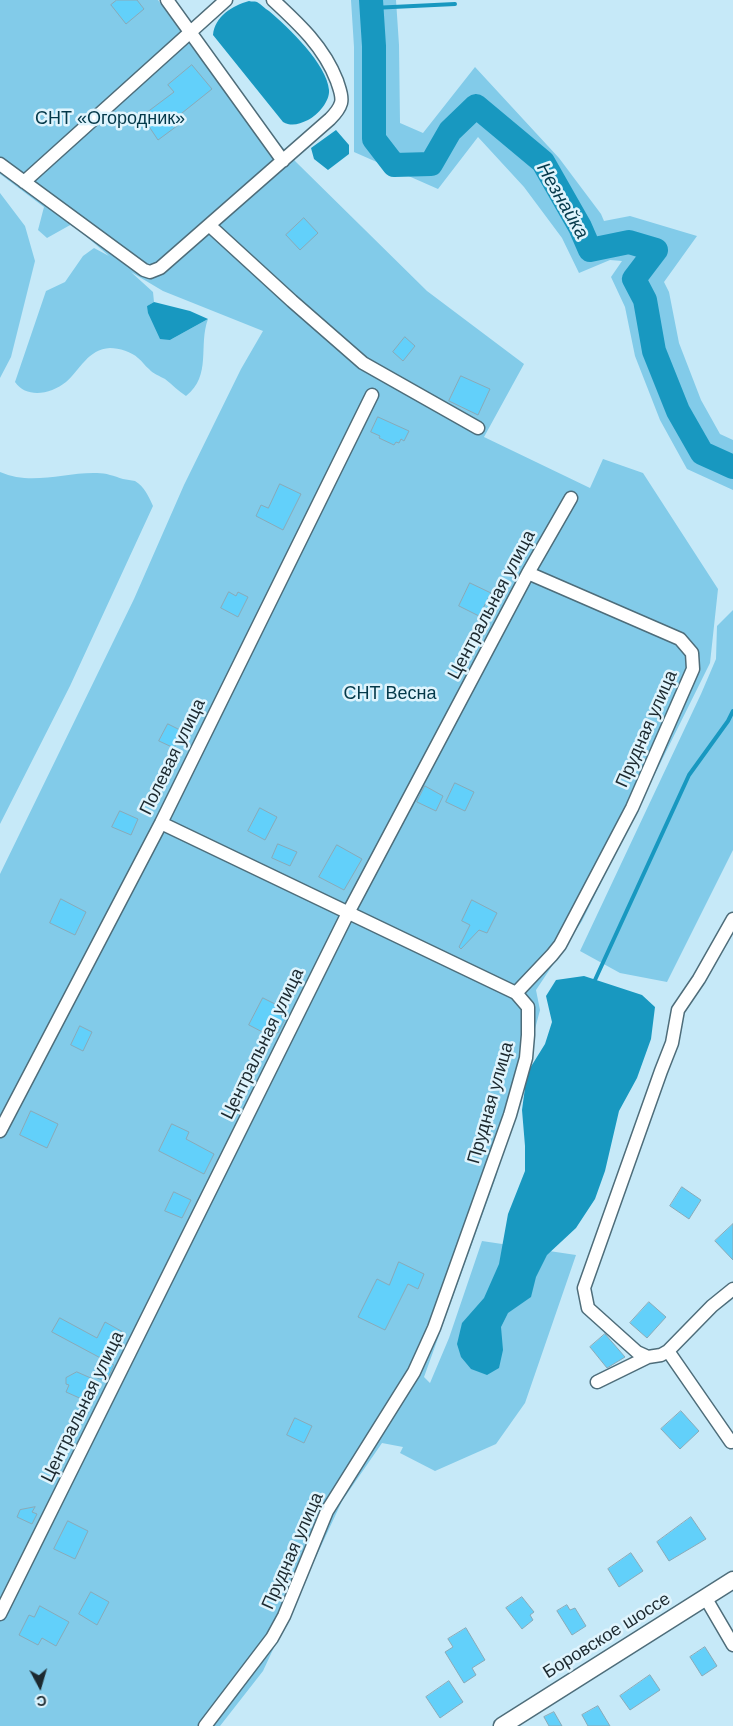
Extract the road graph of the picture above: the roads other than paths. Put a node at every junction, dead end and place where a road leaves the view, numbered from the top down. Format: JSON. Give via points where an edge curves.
{"nodes":[{"id":1,"x":167,"y":0,"type":"edge"},
{"id":2,"x":226,"y":0,"type":"edge"},
{"id":3,"x":273,"y":0,"type":"edge"},
{"id":4,"x":190,"y":31,"type":"junction"},
{"id":5,"x":283,"y":161,"type":"junction"},
{"id":6,"x":0,"y":164,"type":"edge"},
{"id":7,"x":24,"y":182,"type":"junction"},
{"id":8,"x":209,"y":225,"type":"junction"},
{"id":9,"x":372,"y":395,"type":"dead end"},
{"id":10,"x":478,"y":428,"type":"dead end"},
{"id":11,"x":571,"y":498,"type":"dead end"},
{"id":12,"x":528,"y":573,"type":"junction"},
{"id":13,"x":161,"y":822,"type":"junction"},
{"id":14,"x":348,"y":913,"type":"junction"},
{"id":15,"x":733,"y":919,"type":"edge"},
{"id":16,"x":516,"y":993,"type":"junction"},
{"id":17,"x":0,"y":1131,"type":"edge"},
{"id":18,"x":733,"y":1290,"type":"edge"},
{"id":19,"x":668,"y":1351,"type":"junction"},
{"id":20,"x":648,"y":1357,"type":"junction"},
{"id":21,"x":597,"y":1382,"type":"dead end"},
{"id":22,"x":731,"y":1442,"type":"dead end"},
{"id":23,"x":733,"y":1580,"type":"edge"},
{"id":24,"x":705,"y":1597,"type":"junction"},
{"id":25,"x":0,"y":1614,"type":"edge"},
{"id":26,"x":733,"y":1645,"type":"edge"},
{"id":27,"x":205,"y":1726,"type":"edge"},
{"id":28,"x":502,"y":1726,"type":"edge"}],
"edges":[{"from":1,"to":4,"type":"street"},
{"from":2,"to":4,"type":"street"},
{"from":3,"to":5,"type":"street","via":[[315,42],[327,59],[341,96],[341,104],[330,119]]},
{"from":4,"to":5,"type":"street"},
{"from":4,"to":7,"type":"street"},
{"from":5,"to":8,"type":"street"},
{"from":6,"to":7,"type":"street"},
{"from":7,"to":8,"type":"street","via":[[150,272],[160,268]]},
{"from":8,"to":10,"type":"street","via":[[363,363]]},
{"from":9,"to":13,"type":"street","name":"Полевая улица"},
{"from":11,"to":12,"type":"street","name":"Центральная улица"},
{"from":12,"to":14,"type":"street","name":"Центральная улица"},
{"from":12,"to":16,"type":"street","name":"Прудная улица","via":[[680,639],[692,653],[693,669],[632,808],[560,944]]},
{"from":13,"to":14,"type":"street"},
{"from":13,"to":17,"type":"street","name":"Полевая улица"},
{"from":14,"to":16,"type":"street"},
{"from":14,"to":25,"type":"street","name":"Центральная улица"},
{"from":15,"to":20,"type":"street","via":[[678,1010],[667,1057],[584,1288],[588,1308],[636,1352]]},
{"from":16,"to":27,"type":"street","name":"Прудная улица","via":[[528,1007],[526,1058],[510,1115],[434,1328],[414,1372],[327,1511],[272,1638]]},
{"from":18,"to":19,"type":"street","via":[[712,1306]]},
{"from":19,"to":20,"type":"street"},
{"from":19,"to":22,"type":"street"},
{"from":20,"to":21,"type":"street"},
{"from":23,"to":24,"type":"main road","name":"Боровское шоссе"},
{"from":24,"to":26,"type":"street"},
{"from":24,"to":28,"type":"main road","name":"Боровское шоссе"}]}
